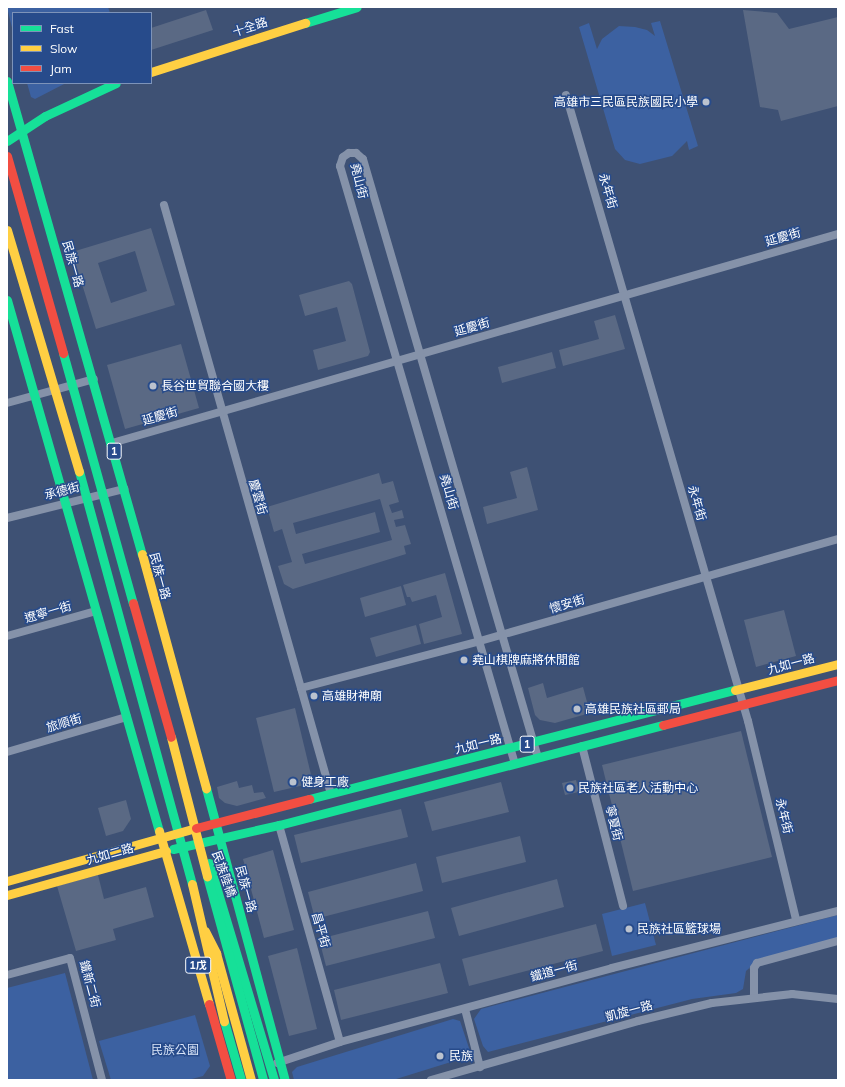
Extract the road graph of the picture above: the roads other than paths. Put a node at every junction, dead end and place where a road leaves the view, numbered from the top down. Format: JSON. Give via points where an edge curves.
{"nodes":[{"id":1,"x":357,"y":7,"type":"edge"},
{"id":2,"x":152,"y":72,"type":"edge"},
{"id":3,"x":7,"y":81,"type":"edge"},
{"id":4,"x":114,"y":84,"type":"edge"},
{"id":5,"x":566,"y":95,"type":"dead end"},
{"id":6,"x":21,"y":132,"type":"junction"},
{"id":7,"x":7,"y":141,"type":"edge"},
{"id":8,"x":7,"y":156,"type":"edge"},
{"id":9,"x":164,"y":205,"type":"dead end"},
{"id":10,"x":7,"y":230,"type":"edge"},
{"id":11,"x":838,"y":234,"type":"edge"},
{"id":12,"x":626,"y":295,"type":"junction"},
{"id":13,"x":7,"y":300,"type":"edge"},
{"id":14,"x":419,"y":354,"type":"junction"},
{"id":15,"x":398,"y":360,"type":"junction"},
{"id":16,"x":94,"y":380,"type":"junction"},
{"id":17,"x":73,"y":384,"type":"junction"},
{"id":18,"x":56,"y":389,"type":"junction"},
{"id":19,"x":33,"y":395,"type":"junction"},
{"id":20,"x":7,"y":403,"type":"edge"},
{"id":21,"x":222,"y":411,"type":"junction"},
{"id":22,"x":112,"y":443,"type":"junction"},
{"id":23,"x":124,"y":489,"type":"junction"},
{"id":24,"x":103,"y":493,"type":"junction"},
{"id":25,"x":85,"y":497,"type":"junction"},
{"id":26,"x":65,"y":502,"type":"junction"},
{"id":27,"x":7,"y":518,"type":"edge"},
{"id":28,"x":838,"y":538,"type":"edge"},
{"id":29,"x":706,"y":577,"type":"junction"},
{"id":30,"x":96,"y":611,"type":"junction"},
{"id":31,"x":502,"y":635,"type":"junction"},
{"id":32,"x":7,"y":636,"type":"edge"},
{"id":33,"x":480,"y":641,"type":"junction"},
{"id":34,"x":838,"y":664,"type":"edge"},
{"id":35,"x":838,"y":680,"type":"edge"},
{"id":36,"x":301,"y":688,"type":"junction"},
{"id":37,"x":739,"y":690,"type":"junction"},
{"id":38,"x":744,"y":705,"type":"junction"},
{"id":39,"x":127,"y":717,"type":"junction"},
{"id":40,"x":534,"y":742,"type":"junction"},
{"id":41,"x":582,"y":746,"type":"junction"},
{"id":42,"x":512,"y":748,"type":"junction"},
{"id":43,"x":7,"y":752,"type":"edge"},
{"id":44,"x":538,"y":758,"type":"junction"},
{"id":45,"x":515,"y":764,"type":"junction"},
{"id":46,"x":331,"y":794,"type":"junction"},
{"id":47,"x":215,"y":822,"type":"junction"},
{"id":48,"x":279,"y":825,"type":"junction"},
{"id":49,"x":196,"y":828,"type":"junction"},
{"id":50,"x":177,"y":833,"type":"junction"},
{"id":51,"x":162,"y":837,"type":"junction"},
{"id":52,"x":219,"y":839,"type":"junction"},
{"id":53,"x":200,"y":843,"type":"junction"},
{"id":54,"x":181,"y":847,"type":"junction"},
{"id":55,"x":166,"y":851,"type":"junction"},
{"id":56,"x":210,"y":875,"type":"junction"},
{"id":57,"x":7,"y":881,"type":"edge"},
{"id":58,"x":7,"y":896,"type":"edge"},
{"id":59,"x":622,"y":906,"type":"dead end"},
{"id":60,"x":838,"y":911,"type":"edge"},
{"id":61,"x":796,"y":920,"type":"junction"},
{"id":62,"x":204,"y":928,"type":"junction"},
{"id":63,"x":838,"y":941,"type":"edge"},
{"id":64,"x":7,"y":975,"type":"edge"},
{"id":65,"x":754,"y":998,"type":"junction"},
{"id":66,"x":838,"y":999,"type":"edge"},
{"id":67,"x":465,"y":1008,"type":"junction"},
{"id":68,"x":340,"y":1042,"type":"junction"},
{"id":69,"x":279,"y":1062,"type":"junction"},
{"id":70,"x":480,"y":1067,"type":"junction"},
{"id":71,"x":230,"y":1078,"type":"edge"},
{"id":72,"x":102,"y":1080,"type":"edge"},
{"id":73,"x":220,"y":1080,"type":"edge"},
{"id":74,"x":241,"y":1080,"type":"edge"},
{"id":75,"x":251,"y":1080,"type":"edge"},
{"id":76,"x":263,"y":1080,"type":"edge"},
{"id":77,"x":274,"y":1080,"type":"edge"},
{"id":78,"x":285,"y":1080,"type":"edge"},
{"id":79,"x":431,"y":1080,"type":"edge"}],
"edges":[{"from":1,"to":2,"type":"main road","name":"十全路"},
{"from":3,"to":6,"type":"main road","name":"民族一路","number":"1"},
{"from":4,"to":6,"type":"main road","via":[[45,116]]},
{"from":5,"to":12,"type":"street","name":"永年街"},
{"from":6,"to":7,"type":"main road"},
{"from":6,"to":16,"type":"main road","name":"民族一路","number":"1"},
{"from":8,"to":17,"type":"main road","number":"1"},
{"from":9,"to":21,"type":"street","name":"慶雲街"},
{"from":10,"to":18,"type":"main road"},
{"from":11,"to":12,"type":"street","name":"延慶街"},
{"from":12,"to":14,"type":"street","name":"延慶街"},
{"from":12,"to":29,"type":"street","name":"永年街"},
{"from":13,"to":19,"type":"main road"},
{"from":14,"to":15,"type":"street","name":"延慶街"},
{"from":14,"to":15,"type":"street","name":"堯山街","via":[[363,159],[356,153],[349,153],[340,166]]},
{"from":14,"to":31,"type":"street","name":"堯山街"},
{"from":15,"to":21,"type":"street","name":"延慶街"},
{"from":15,"to":33,"type":"street","name":"堯山街"},
{"from":16,"to":17,"type":"street"},
{"from":16,"to":22,"type":"main road","name":"民族一路","number":"1"},
{"from":17,"to":18,"type":"street"},
{"from":17,"to":24,"type":"main road","number":"1"},
{"from":18,"to":19,"type":"street"},
{"from":18,"to":25,"type":"main road"},
{"from":19,"to":20,"type":"street"},
{"from":19,"to":26,"type":"main road"},
{"from":21,"to":22,"type":"street","name":"延慶街"},
{"from":21,"to":36,"type":"street","name":"慶雲街"},
{"from":22,"to":23,"type":"main road","name":"民族一路","number":"1"},
{"from":23,"to":24,"type":"street","name":"承德街"},
{"from":23,"to":47,"type":"main road","name":"民族一路","number":"1"},
{"from":24,"to":25,"type":"street","name":"承德街"},
{"from":24,"to":49,"type":"main road","number":"1"},
{"from":25,"to":26,"type":"street","name":"承德街"},
{"from":25,"to":50,"type":"main road"},
{"from":26,"to":27,"type":"street","name":"承德街"},
{"from":26,"to":30,"type":"main road"},
{"from":28,"to":29,"type":"street","name":"懷安街"},
{"from":29,"to":31,"type":"street","name":"懷安街"},
{"from":29,"to":37,"type":"street","name":"永年街"},
{"from":30,"to":32,"type":"street","name":"遼寧一街"},
{"from":30,"to":39,"type":"main road"},
{"from":31,"to":33,"type":"street","name":"懷安街"},
{"from":31,"to":40,"type":"street","name":"堯山街"},
{"from":33,"to":36,"type":"street","name":"懷安街"},
{"from":33,"to":42,"type":"street","name":"堯山街"},
{"from":34,"to":37,"type":"main road","name":"九如一路","number":"1"},
{"from":35,"to":38,"type":"main road","number":"1"},
{"from":36,"to":46,"type":"street","name":"慶雲街"},
{"from":37,"to":38,"type":"street","name":"永年街"},
{"from":37,"to":40,"type":"main road","name":"九如一路","number":"1"},
{"from":38,"to":41,"type":"main road","number":"1"},
{"from":38,"to":61,"type":"street","name":"永年街"},
{"from":39,"to":43,"type":"street","name":"旅順街"},
{"from":39,"to":51,"type":"main road"},
{"from":40,"to":42,"type":"main road","name":"九如一路","number":"1"},
{"from":40,"to":44,"type":"street","name":"堯山街"},
{"from":41,"to":44,"type":"main road","number":"1"},
{"from":41,"to":59,"type":"street","name":"寧夏街"},
{"from":42,"to":45,"type":"street","name":"堯山街"},
{"from":42,"to":46,"type":"main road","name":"九如一路","number":"1"},
{"from":44,"to":45,"type":"main road","number":"1"},
{"from":45,"to":48,"type":"main road","number":"1"},
{"from":46,"to":47,"type":"main road","name":"九如一路","number":"1"},
{"from":47,"to":49,"type":"main road","name":"九如二路","number":"1"},
{"from":47,"to":52,"type":"main road","name":"民族一路","number":"1"},
{"from":48,"to":52,"type":"main road","number":"1"},
{"from":48,"to":68,"type":"street","name":"昌平街"},
{"from":49,"to":50,"type":"main road","name":"九如二路"},
{"from":49,"to":53,"type":"main road","name":"民族陸橋"},
{"from":50,"to":51,"type":"main road","name":"九如二路"},
{"from":50,"to":54,"type":"main road"},
{"from":51,"to":55,"type":"main road"},
{"from":51,"to":57,"type":"main road","name":"九如二路"},
{"from":52,"to":53,"type":"main road","name":"九如二路","number":"1"},
{"from":52,"to":69,"type":"main road","name":"民族一路","via":[[230,869]]},
{"from":53,"to":54,"type":"main road","name":"九如二路","number":"1"},
{"from":53,"to":56,"type":"main road","name":"民族陸橋"},
{"from":54,"to":55,"type":"main road","name":"九如二路","number":"1"},
{"from":54,"to":62,"type":"main road","number":"1戊"},
{"from":55,"to":58,"type":"main road","name":"九如二路"},
{"from":55,"to":71,"type":"main road","number":"1戊"},
{"from":56,"to":76,"type":"main road","name":"民族陸橋"},
{"from":56,"to":77,"type":"main road","name":"民族陸橋"},
{"from":60,"to":61,"type":"street","name":"鐵道一街"},
{"from":61,"to":67,"type":"street","name":"鐵道一街"},
{"from":62,"to":74,"type":"main road","number":"1戊","via":[[215,990]]},
{"from":62,"to":75,"type":"main road","via":[[216,953]]},
{"from":63,"to":65,"type":"street","via":[[757,964],[754,968]]},
{"from":64,"to":72,"type":"street","name":"鐵新二街","via":[[70,958]]},
{"from":65,"to":66,"type":"street","name":"凱旋一路","via":[[792,994]]},
{"from":65,"to":70,"type":"street","name":"凱旋一路","via":[[712,1003],[638,1021]]},
{"from":67,"to":68,"type":"street","name":"鐵道一街"},
{"from":67,"to":70,"type":"street"},
{"from":68,"to":69,"type":"street","name":"鐵道一街"},
{"from":69,"to":71,"type":"street","name":"鐵道一街"},
{"from":69,"to":78,"type":"main road","name":"民族一路"},
{"from":70,"to":79,"type":"street","name":"凱旋一路"},
{"from":71,"to":73,"type":"street","name":"鐵道一街"}]}
